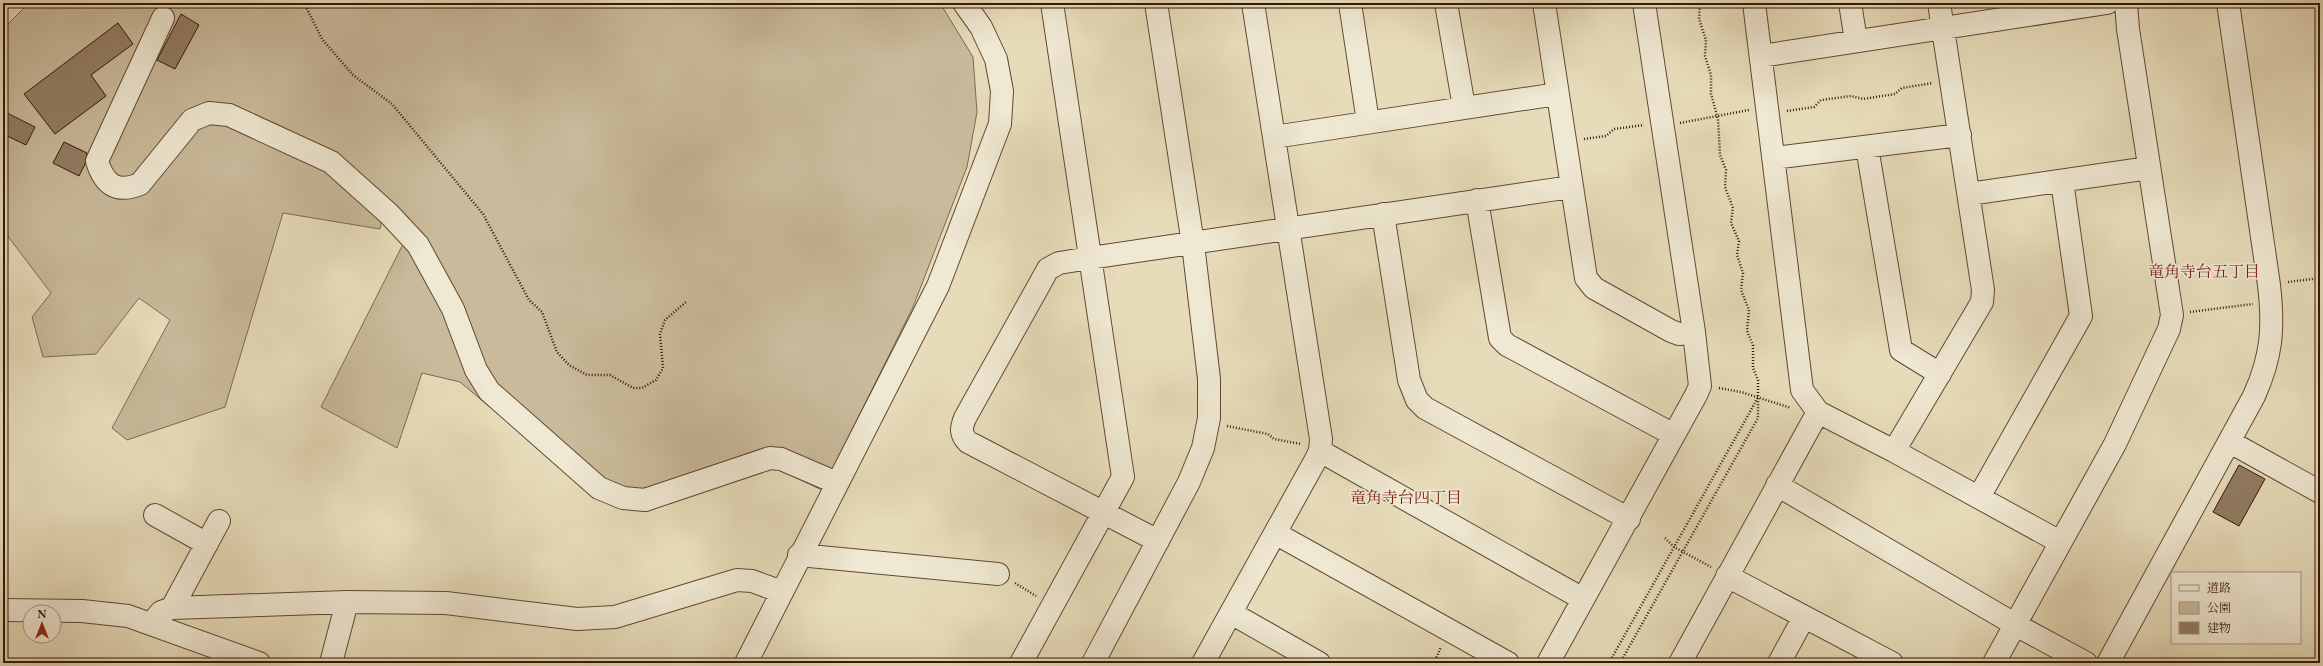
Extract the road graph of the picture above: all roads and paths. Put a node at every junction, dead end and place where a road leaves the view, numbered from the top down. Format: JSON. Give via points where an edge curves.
{"nodes":[{"id":1,"x":304,"y":3,"type":"edge"},
{"id":2,"x":964,"y":3,"type":"edge"},
{"id":3,"x":1052,"y":3,"type":"edge"},
{"id":4,"x":1156,"y":3,"type":"edge"},
{"id":5,"x":1253,"y":3,"type":"edge"},
{"id":6,"x":1350,"y":3,"type":"edge"},
{"id":7,"x":1446,"y":3,"type":"edge"},
{"id":8,"x":1544,"y":3,"type":"edge"},
{"id":9,"x":1644,"y":3,"type":"edge"},
{"id":10,"x":1700,"y":3,"type":"edge"},
{"id":11,"x":1754,"y":3,"type":"edge"},
{"id":12,"x":1850,"y":3,"type":"edge"},
{"id":13,"x":1940,"y":3,"type":"edge"},
{"id":14,"x":2107,"y":3,"type":"edge"},
{"id":15,"x":2126,"y":3,"type":"edge"},
{"id":16,"x":2228,"y":3,"type":"edge"},
{"id":17,"x":2036,"y":8,"type":"edge"},
{"id":18,"x":163,"y":18,"type":"dead end"},
{"id":19,"x":1943,"y":28,"type":"junction"},
{"id":20,"x":1856,"y":41,"type":"junction"},
{"id":21,"x":1761,"y":56,"type":"junction"},
{"id":22,"x":1557,"y":94,"type":"junction"},
{"id":23,"x":1464,"y":107,"type":"junction"},
{"id":24,"x":1368,"y":122,"type":"junction"},
{"id":25,"x":1960,"y":135,"type":"junction"},
{"id":26,"x":1274,"y":137,"type":"junction"},
{"id":27,"x":1867,"y":147,"type":"junction"},
{"id":28,"x":1774,"y":158,"type":"junction"},
{"id":29,"x":2149,"y":168,"type":"junction"},
{"id":30,"x":2062,"y":181,"type":"junction"},
{"id":31,"x":1572,"y":187,"type":"junction"},
{"id":32,"x":1969,"y":194,"type":"junction"},
{"id":33,"x":1477,"y":200,"type":"junction"},
{"id":34,"x":1383,"y":214,"type":"junction"},
{"id":35,"x":1289,"y":228,"type":"junction"},
{"id":36,"x":1193,"y":244,"type":"junction"},
{"id":37,"x":1090,"y":258,"type":"junction"},
{"id":38,"x":2320,"y":278,"type":"edge"},
{"id":39,"x":2287,"y":282,"type":"dead end"},
{"id":40,"x":687,"y":301,"type":"dead end"},
{"id":41,"x":2259,"y":303,"type":"dead end"},
{"id":42,"x":2172,"y":315,"type":"junction"},
{"id":43,"x":1694,"y":332,"type":"junction"},
{"id":44,"x":1940,"y":374,"type":"junction"},
{"id":45,"x":1700,"y":386,"type":"junction"},
{"id":46,"x":1758,"y":397,"type":"junction"},
{"id":47,"x":1808,"y":411,"type":"junction"},
{"id":48,"x":1221,"y":426,"type":"dead end"},
{"id":49,"x":1674,"y":435,"type":"junction"},
{"id":50,"x":2230,"y":442,"type":"junction"},
{"id":51,"x":1320,"y":451,"type":"junction"},
{"id":52,"x":1894,"y":451,"type":"junction"},
{"id":53,"x":838,"y":483,"type":"junction"},
{"id":54,"x":1777,"y":485,"type":"junction"},
{"id":55,"x":2319,"y":488,"type":"edge"},
{"id":56,"x":1978,"y":497,"type":"junction"},
{"id":57,"x":1104,"y":512,"type":"junction"},
{"id":58,"x":155,"y":515,"type":"dead end"},
{"id":59,"x":1629,"y":519,"type":"junction"},
{"id":60,"x":220,"y":521,"type":"dead end"},
{"id":61,"x":1275,"y":533,"type":"junction"},
{"id":62,"x":1665,"y":538,"type":"dead end"},
{"id":63,"x":1158,"y":541,"type":"junction"},
{"id":64,"x":2060,"y":542,"type":"junction"},
{"id":65,"x":207,"y":544,"type":"junction"},
{"id":66,"x":1674,"y":547,"type":"junction"},
{"id":67,"x":1682,"y":552,"type":"junction"},
{"id":68,"x":799,"y":555,"type":"junction"},
{"id":69,"x":1727,"y":576,"type":"junction"},
{"id":70,"x":1004,"y":577,"type":"joint"},
{"id":71,"x":782,"y":592,"type":"junction"},
{"id":72,"x":1039,"y":598,"type":"dead end"},
{"id":73,"x":1583,"y":599,"type":"junction"},
{"id":74,"x":347,"y":602,"type":"junction"},
{"id":75,"x":172,"y":608,"type":"junction"},
{"id":76,"x":3,"y":610,"type":"edge"},
{"id":77,"x":1231,"y":613,"type":"junction"},
{"id":78,"x":1804,"y":617,"type":"junction"},
{"id":79,"x":152,"y":624,"type":"junction"},
{"id":80,"x":2016,"y":625,"type":"junction"},
{"id":81,"x":1100,"y":660,"type":"edge"},
{"id":82,"x":1889,"y":662,"type":"edge"},
{"id":83,"x":259,"y":663,"type":"edge"},
{"id":84,"x":331,"y":663,"type":"edge"},
{"id":85,"x":746,"y":663,"type":"edge"},
{"id":86,"x":1021,"y":663,"type":"edge"},
{"id":87,"x":1203,"y":663,"type":"edge"},
{"id":88,"x":1319,"y":663,"type":"edge"},
{"id":89,"x":1508,"y":663,"type":"edge"},
{"id":90,"x":1548,"y":663,"type":"edge"},
{"id":91,"x":1609,"y":663,"type":"edge"},
{"id":92,"x":1620,"y":663,"type":"edge"},
{"id":93,"x":1680,"y":663,"type":"edge"},
{"id":94,"x":1779,"y":663,"type":"edge"},
{"id":95,"x":1994,"y":663,"type":"edge"},
{"id":96,"x":2086,"y":663,"type":"edge"},
{"id":97,"x":2108,"y":663,"type":"edge"}],
"edges":[{"from":1,"to":40,"type":"path","via":[[322,39],[353,75],[392,104],[483,214],[529,300],[542,312],[557,352],[570,365],[587,375],[610,375],[633,388],[642,388],[656,380],[664,368],[660,334],[665,320]]},
{"from":2,"to":53,"type":"street","via":[[981,27],[996,59],[1002,91],[1000,124],[938,286]]},
{"from":3,"to":37,"type":"street"},
{"from":4,"to":36,"type":"street"},
{"from":5,"to":26,"type":"street"},
{"from":6,"to":24,"type":"street"},
{"from":7,"to":23,"type":"street"},
{"from":8,"to":22,"type":"street"},
{"from":9,"to":43,"type":"street"},
{"from":10,"to":46,"type":"path","via":[[1700,20],[1706,40],[1705,56],[1711,74],[1710,94],[1718,119],[1720,155],[1726,170],[1725,187],[1733,208],[1731,223],[1739,241],[1737,255],[1743,273],[1741,290],[1749,310],[1747,331],[1753,345],[1753,368],[1758,380]]},
{"from":11,"to":21,"type":"street"},
{"from":12,"to":20,"type":"street"},
{"from":13,"to":19,"type":"street"},
{"from":14,"to":17,"type":"street"},
{"from":15,"to":29,"type":"street"},
{"from":16,"to":50,"type":"street","via":[[2273,324],[2270,352],[2261,380]]},
{"from":17,"to":19,"type":"street"},
{"from":18,"to":53,"type":"street","via":[[96,161],[101,174],[113,186],[127,189],[140,184],[192,120],[209,112],[229,115],[331,162],[390,214],[418,245],[453,309],[476,370],[489,391],[599,488],[623,498],[646,500],[770,458],[781,459]]},
{"from":19,"to":20,"type":"street"},
{"from":19,"to":25,"type":"street"},
{"from":20,"to":21,"type":"street"},
{"from":21,"to":28,"type":"street"},
{"from":22,"to":23,"type":"street"},
{"from":22,"to":31,"type":"street"},
{"from":23,"to":24,"type":"street"},
{"from":24,"to":26,"type":"street"},
{"from":25,"to":27,"type":"street"},
{"from":25,"to":32,"type":"street"},
{"from":26,"to":35,"type":"street"},
{"from":27,"to":28,"type":"street"},
{"from":27,"to":44,"type":"street","via":[[1901,350]]},
{"from":28,"to":47,"type":"street","via":[[1802,390]]},
{"from":29,"to":30,"type":"street"},
{"from":29,"to":42,"type":"street"},
{"from":30,"to":32,"type":"street"},
{"from":30,"to":56,"type":"street","via":[[2081,316]]},
{"from":31,"to":33,"type":"street"},
{"from":31,"to":43,"type":"street","via":[[1589,284],[1671,331],[1679,334]]},
{"from":32,"to":44,"type":"street","via":[[1983,290],[1982,302]]},
{"from":33,"to":34,"type":"street"},
{"from":33,"to":49,"type":"street","via":[[1500,338],[1507,345]]},
{"from":34,"to":35,"type":"street"},
{"from":34,"to":59,"type":"street","via":[[1409,380],[1417,400],[1424,408]]},
{"from":35,"to":36,"type":"street"},
{"from":35,"to":51,"type":"street","via":[[1321,438]]},
{"from":36,"to":37,"type":"street"},
{"from":36,"to":63,"type":"street","via":[[1209,379],[1209,418],[1198,463]]},
{"from":37,"to":57,"type":"street","via":[[1123,471],[1121,483]]},
{"from":37,"to":57,"type":"street","via":[[1059,263],[1048,269],[965,418],[961,431],[968,442]]},
{"from":38,"to":39,"type":"path"},
{"from":41,"to":42,"type":"path"},
{"from":42,"to":64,"type":"street","via":[[2169,329],[2115,444]]},
{"from":43,"to":45,"type":"street"},
{"from":44,"to":52,"type":"street"},
{"from":45,"to":46,"type":"path"},
{"from":45,"to":49,"type":"street"},
{"from":46,"to":47,"type":"path"},
{"from":46,"to":66,"type":"path"},
{"from":46,"to":67,"type":"path","via":[[1758,418]]},
{"from":47,"to":52,"type":"street"},
{"from":47,"to":54,"type":"street"},
{"from":48,"to":51,"type":"path","via":[[1268,434],[1274,439],[1310,446]]},
{"from":49,"to":59,"type":"street"},
{"from":50,"to":55,"type":"street"},
{"from":50,"to":97,"type":"street"},
{"from":51,"to":61,"type":"street"},
{"from":51,"to":73,"type":"street"},
{"from":52,"to":56,"type":"street"},
{"from":53,"to":68,"type":"street"},
{"from":54,"to":69,"type":"street"},
{"from":54,"to":80,"type":"street"},
{"from":56,"to":64,"type":"street"},
{"from":57,"to":63,"type":"street"},
{"from":57,"to":86,"type":"street"},
{"from":58,"to":65,"type":"street"},
{"from":59,"to":73,"type":"street"},
{"from":60,"to":65,"type":"street"},
{"from":61,"to":77,"type":"street"},
{"from":61,"to":89,"type":"street"},
{"from":62,"to":66,"type":"path"},
{"from":63,"to":81,"type":"street"},
{"from":64,"to":80,"type":"street"},
{"from":65,"to":75,"type":"street"},
{"from":66,"to":67,"type":"path"},
{"from":66,"to":91,"type":"path"},
{"from":67,"to":69,"type":"path"},
{"from":67,"to":92,"type":"path"},
{"from":68,"to":70,"type":"street"},
{"from":68,"to":71,"type":"street"},
{"from":69,"to":78,"type":"street"},
{"from":69,"to":93,"type":"street"},
{"from":70,"to":72,"type":"path"},
{"from":71,"to":74,"type":"street","via":[[752,581],[737,580],[615,617],[577,619],[446,603]]},
{"from":71,"to":85,"type":"street"},
{"from":73,"to":90,"type":"street"},
{"from":74,"to":75,"type":"street"},
{"from":74,"to":84,"type":"street"},
{"from":75,"to":79,"type":"street","via":[[160,612]]},
{"from":76,"to":79,"type":"street","via":[[104,613],[128,616]]},
{"from":77,"to":87,"type":"street"},
{"from":77,"to":88,"type":"street"},
{"from":78,"to":82,"type":"street"},
{"from":78,"to":94,"type":"street"},
{"from":79,"to":83,"type":"street"},
{"from":80,"to":95,"type":"street"},
{"from":80,"to":96,"type":"street"}]}
